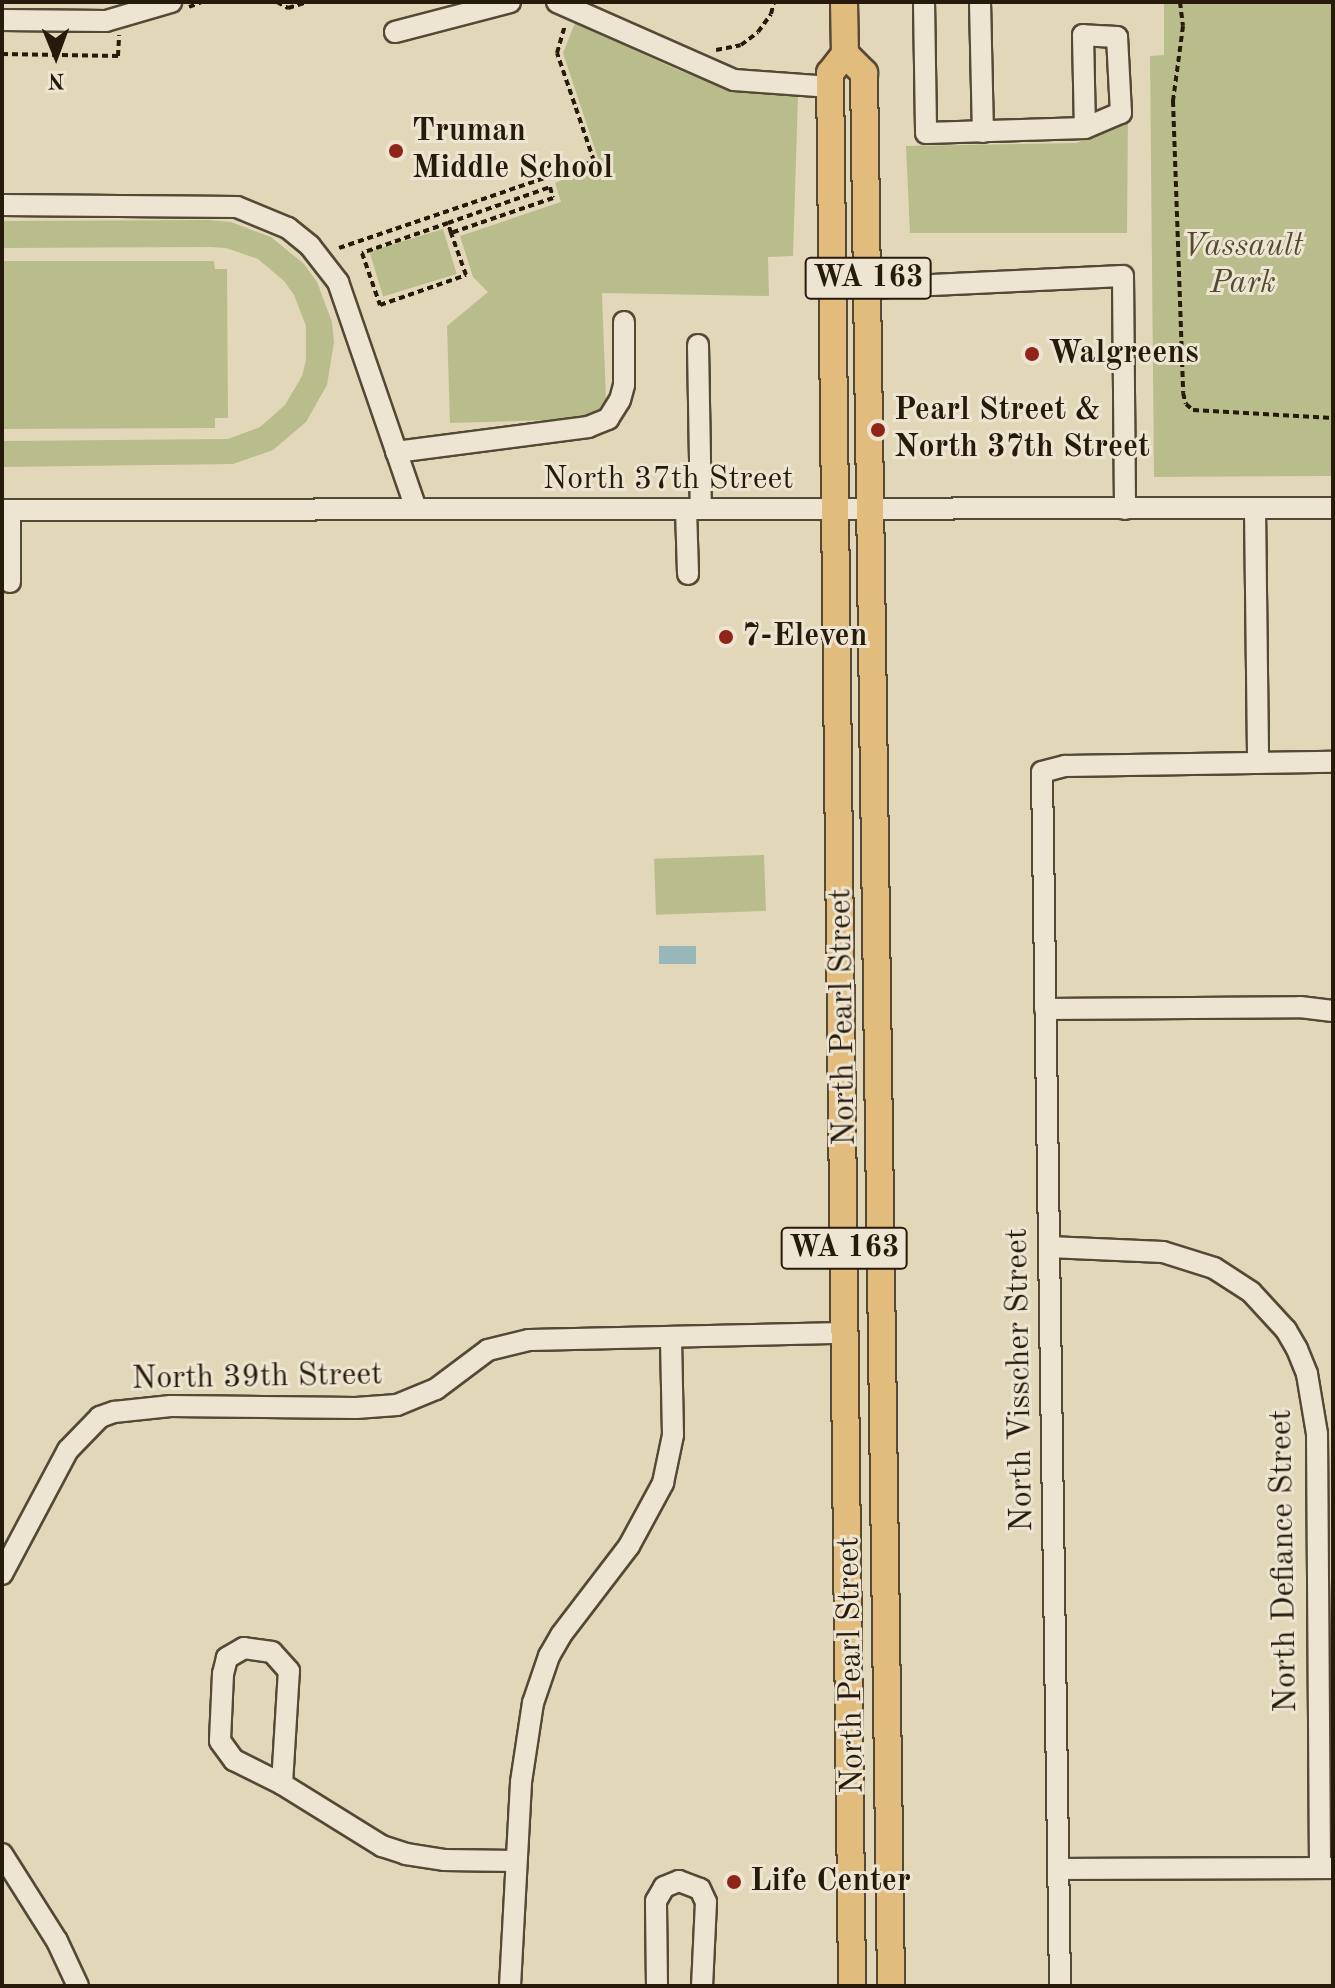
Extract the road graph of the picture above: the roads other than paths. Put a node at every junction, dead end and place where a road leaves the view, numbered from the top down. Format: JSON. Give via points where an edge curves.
{"nodes":[{"id":1,"x":171,"y":2,"type":"edge"},
{"id":2,"x":510,"y":2,"type":"edge"},
{"id":3,"x":844,"y":2,"type":"edge"},
{"id":4,"x":924,"y":2,"type":"edge"},
{"id":5,"x":980,"y":2,"type":"edge"},
{"id":6,"x":562,"y":10,"type":"edge"},
{"id":7,"x":2,"y":20,"type":"edge"},
{"id":8,"x":395,"y":32,"type":"dead end"},
{"id":9,"x":845,"y":54,"type":"junction"},
{"id":10,"x":831,"y":87,"type":"junction"},
{"id":11,"x":1085,"y":128,"type":"dead end"},
{"id":12,"x":983,"y":132,"type":"junction"},
{"id":13,"x":2,"y":205,"type":"edge"},
{"id":14,"x":868,"y":288,"type":"junction"},
{"id":15,"x":624,"y":322,"type":"dead end"},
{"id":16,"x":698,"y":345,"type":"dead end"},
{"id":17,"x":396,"y":452,"type":"junction"},
{"id":18,"x":1255,"y":508,"type":"junction"},
{"id":19,"x":1333,"y":508,"type":"edge"},
{"id":20,"x":416,"y":509,"type":"junction"},
{"id":21,"x":694,"y":509,"type":"junction"},
{"id":22,"x":1125,"y":509,"type":"junction"},
{"id":23,"x":6,"y":510,"type":"edge"},
{"id":24,"x":837,"y":510,"type":"junction"},
{"id":25,"x":871,"y":511,"type":"junction"},
{"id":26,"x":688,"y":574,"type":"dead end"},
{"id":27,"x":10,"y":582,"type":"dead end"},
{"id":28,"x":1333,"y":762,"type":"edge"},
{"id":29,"x":1258,"y":763,"type":"junction"},
{"id":30,"x":1045,"y":1009,"type":"junction"},
{"id":31,"x":1333,"y":1011,"type":"edge"},
{"id":32,"x":1049,"y":1247,"type":"junction"},
{"id":33,"x":844,"y":1333,"type":"junction"},
{"id":34,"x":671,"y":1337,"type":"junction"},
{"id":35,"x":8,"y":1546,"type":"edge"},
{"id":36,"x":2,"y":1574,"type":"edge"},
{"id":37,"x":282,"y":1784,"type":"junction"},
{"id":38,"x":2,"y":1854,"type":"edge"},
{"id":39,"x":516,"y":1861,"type":"junction"},
{"id":40,"x":1327,"y":1868,"type":"edge"},
{"id":41,"x":1060,"y":1869,"type":"junction"},
{"id":42,"x":78,"y":1986,"type":"edge"},
{"id":43,"x":510,"y":1986,"type":"edge"},
{"id":44,"x":657,"y":1986,"type":"edge"},
{"id":45,"x":702,"y":1986,"type":"edge"},
{"id":46,"x":852,"y":1986,"type":"edge"},
{"id":47,"x":891,"y":1986,"type":"edge"},
{"id":48,"x":1060,"y":1986,"type":"edge"}],
"edges":[{"from":1,"to":7,"type":"street","via":[[106,21]]},
{"from":2,"to":8,"type":"street"},
{"from":3,"to":9,"type":"main road","name":"North Pearl Street","number":"WA 163"},
{"from":4,"to":12,"type":"street","via":[[926,133]]},
{"from":5,"to":12,"type":"street"},
{"from":6,"to":10,"type":"street","via":[[734,80]]},
{"from":9,"to":10,"type":"main road","name":"North Pearl Street","number":"WA 163","via":[[830,73]]},
{"from":9,"to":14,"type":"main road","name":"North Pearl Street","number":"WA 163","via":[[864,73]]},
{"from":10,"to":24,"type":"main road","name":"North Pearl Street","number":"WA 163"},
{"from":11,"to":12,"type":"street"},
{"from":13,"to":17,"type":"street","via":[[237,207],[288,228],[338,282]]},
{"from":14,"to":22,"type":"street","via":[[1123,276]]},
{"from":14,"to":25,"type":"main road","name":"North Pearl Street","number":"WA 163"},
{"from":15,"to":17,"type":"street","via":[[624,385],[608,419],[588,427]]},
{"from":16,"to":21,"type":"street"},
{"from":17,"to":20,"type":"street"},
{"from":18,"to":19,"type":"street","name":"North 37th Street"},
{"from":18,"to":22,"type":"street","name":"North 37th Street"},
{"from":18,"to":29,"type":"street"},
{"from":20,"to":21,"type":"street","name":"North 37th Street"},
{"from":20,"to":23,"type":"street","name":"North 37th Street"},
{"from":21,"to":24,"type":"street","name":"North 37th Street"},
{"from":21,"to":26,"type":"street"},
{"from":22,"to":25,"type":"street","name":"North 37th Street"},
{"from":23,"to":27,"type":"street"},
{"from":24,"to":25,"type":"street","name":"North 37th Street"},
{"from":24,"to":33,"type":"main road","name":"North Pearl Street","number":"WA 163"},
{"from":25,"to":47,"type":"main road","name":"North Pearl Street","number":"WA 163"},
{"from":28,"to":29,"type":"street"},
{"from":29,"to":30,"type":"street","name":"North Visscher Street","via":[[1065,766],[1042,772]]},
{"from":30,"to":31,"type":"street"},
{"from":30,"to":32,"type":"street","name":"North Visscher Street"},
{"from":32,"to":40,"type":"street","name":"North Defiance Street","via":[[1163,1252],[1214,1268],[1251,1292],[1297,1349],[1307,1374],[1317,1434]]},
{"from":32,"to":41,"type":"street","name":"North Visscher Street"},
{"from":33,"to":34,"type":"street","name":"North 39th Street"},
{"from":33,"to":46,"type":"main road","name":"North Pearl Street","number":"WA 163"},
{"from":34,"to":35,"type":"street","name":"North 39th Street","via":[[499,1345],[436,1389],[397,1405],[171,1406],[114,1412],[100,1417],[68,1450]]},
{"from":34,"to":39,"type":"street","via":[[669,1466],[641,1527],[549,1656],[526,1734]]},
{"from":35,"to":36,"type":"street","name":"North 39th Street"},
{"from":37,"to":37,"type":"street","via":[[234,1760],[220,1741],[227,1658],[244,1648],[272,1652],[289,1671]]},
{"from":37,"to":39,"type":"street","via":[[361,1835],[406,1854]]},
{"from":38,"to":42,"type":"street","via":[[57,1941]]},
{"from":39,"to":43,"type":"street"},
{"from":40,"to":41,"type":"street"},
{"from":41,"to":48,"type":"street","name":"North Visscher Street"},
{"from":44,"to":45,"type":"street","via":[[656,1901],[664,1887],[679,1881],[700,1889],[706,1902]]}]}
